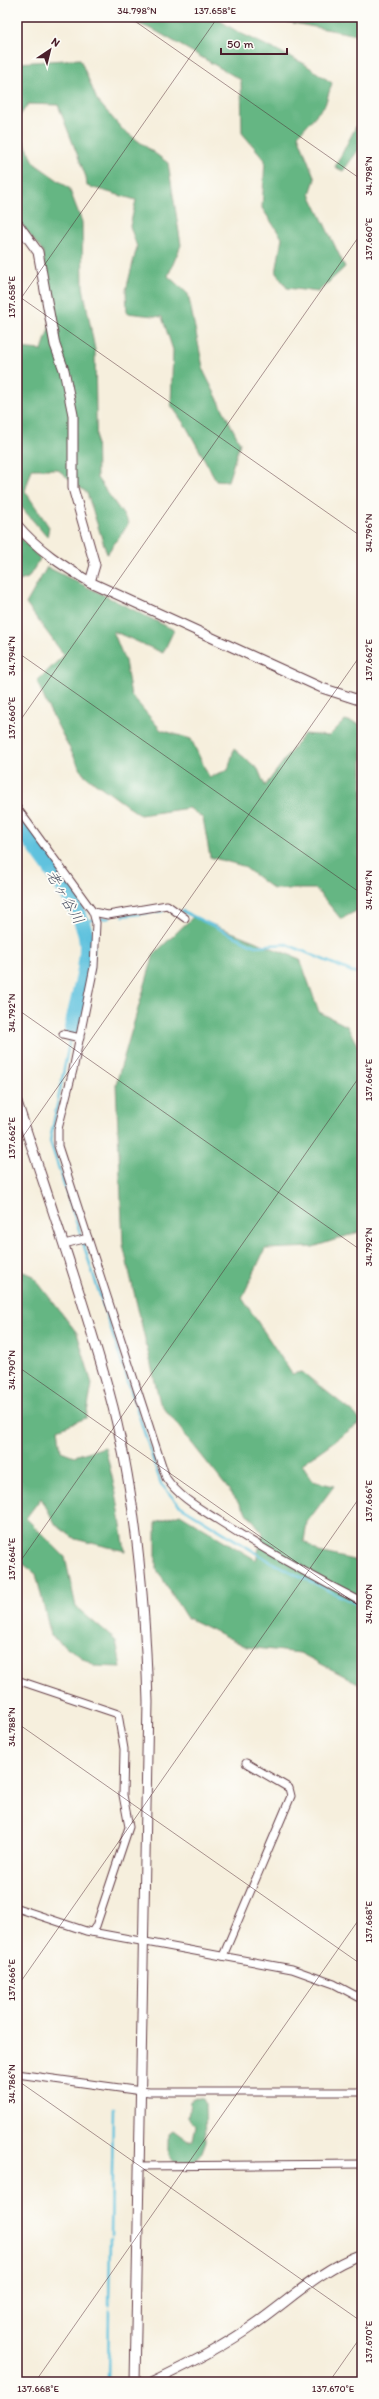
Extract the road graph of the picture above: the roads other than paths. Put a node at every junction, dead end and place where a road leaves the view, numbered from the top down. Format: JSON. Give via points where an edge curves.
{"nodes":[{"id":1,"x":17,"y":223,"type":"edge"},
{"id":2,"x":17,"y":525,"type":"edge"},
{"id":3,"x":90,"y":582,"type":"junction"},
{"id":4,"x":362,"y":701,"type":"edge"},
{"id":5,"x":17,"y":808,"type":"edge"},
{"id":6,"x":93,"y":914,"type":"junction"},
{"id":7,"x":185,"y":918,"type":"dead end"},
{"id":8,"x":63,"y":1034,"type":"dead end"},
{"id":9,"x":80,"y":1038,"type":"junction"},
{"id":10,"x":17,"y":1102,"type":"edge"},
{"id":11,"x":86,"y":1239,"type":"junction"},
{"id":12,"x":68,"y":1243,"type":"junction"},
{"id":13,"x":362,"y":1602,"type":"edge"},
{"id":14,"x":17,"y":1680,"type":"edge"},
{"id":15,"x":246,"y":1763,"type":"dead end"},
{"id":16,"x":17,"y":1908,"type":"edge"},
{"id":17,"x":92,"y":1932,"type":"junction"},
{"id":18,"x":144,"y":1941,"type":"junction"},
{"id":19,"x":223,"y":1956,"type":"junction"},
{"id":20,"x":362,"y":1999,"type":"edge"},
{"id":21,"x":17,"y":2074,"type":"edge"},
{"id":22,"x":141,"y":2091,"type":"junction"},
{"id":23,"x":362,"y":2092,"type":"edge"},
{"id":24,"x":362,"y":2164,"type":"edge"},
{"id":25,"x":139,"y":2166,"type":"junction"},
{"id":26,"x":362,"y":2254,"type":"edge"},
{"id":27,"x":135,"y":2382,"type":"edge"},
{"id":28,"x":152,"y":2382,"type":"edge"}],
"edges":[{"from":1,"to":3,"type":"street","via":[[38,252],[55,345],[64,370],[73,415],[73,488],[95,565]]},
{"from":2,"to":3,"type":"street","via":[[30,541],[63,566]]},
{"from":3,"to":4,"type":"street","via":[[322,688]]},
{"from":5,"to":6,"type":"street"},
{"from":6,"to":7,"type":"street","via":[[108,915],[166,905]]},
{"from":6,"to":9,"type":"street","via":[[96,923],[94,967]]},
{"from":8,"to":9,"type":"street"},
{"from":9,"to":11,"type":"street","via":[[58,1129],[58,1146]]},
{"from":10,"to":12,"type":"street"},
{"from":11,"to":12,"type":"street"},
{"from":11,"to":13,"type":"street","via":[[166,1478],[172,1486],[182,1496],[236,1532],[318,1580]]},
{"from":12,"to":18,"type":"street","via":[[122,1448],[138,1555],[146,1637],[148,1702]]},
{"from":14,"to":17,"type":"street","via":[[118,1714],[124,1749],[123,1796],[129,1827]]},
{"from":15,"to":19,"type":"street","via":[[289,1788],[290,1796]]},
{"from":16,"to":17,"type":"street"},
{"from":17,"to":18,"type":"street"},
{"from":18,"to":19,"type":"street"},
{"from":18,"to":22,"type":"street"},
{"from":19,"to":20,"type":"street","via":[[277,1965],[306,1973]]},
{"from":21,"to":22,"type":"street"},
{"from":22,"to":23,"type":"street"},
{"from":22,"to":25,"type":"street"},
{"from":24,"to":25,"type":"street"},
{"from":25,"to":27,"type":"street"},
{"from":26,"to":28,"type":"street","via":[[318,2275],[264,2318],[221,2346]]}]}
